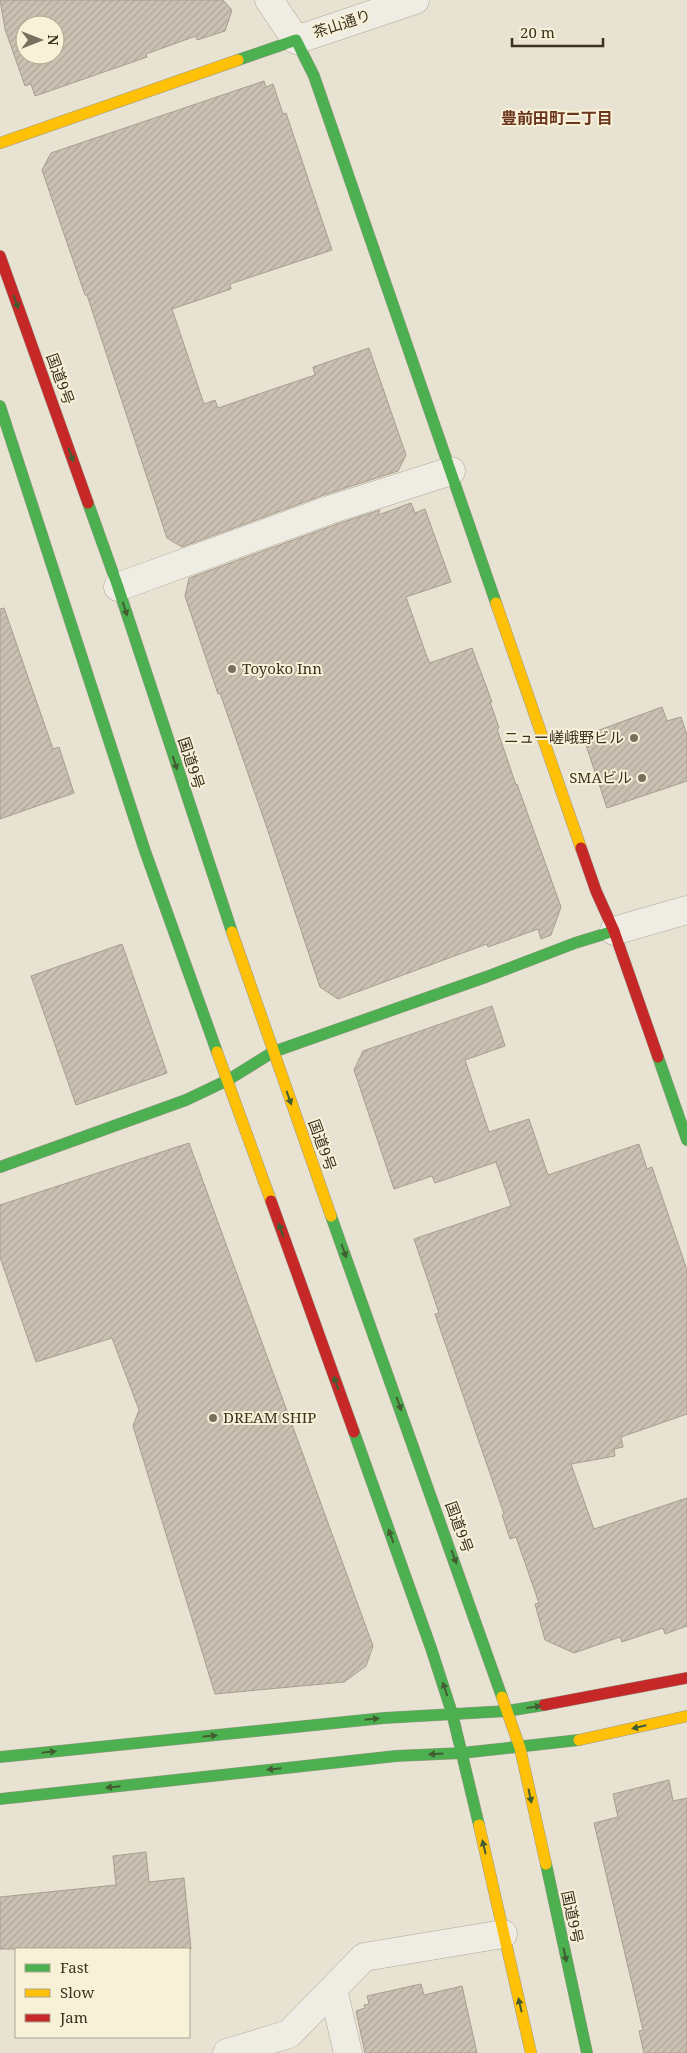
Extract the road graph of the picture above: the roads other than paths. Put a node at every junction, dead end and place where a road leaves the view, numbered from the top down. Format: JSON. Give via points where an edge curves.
{"nodes":[{"id":1,"x":269,"y":0,"type":"edge"},
{"id":2,"x":415,"y":0,"type":"edge"},
{"id":3,"x":296,"y":40,"type":"junction"},
{"id":4,"x":0,"y":143,"type":"edge"},
{"id":5,"x":0,"y":256,"type":"edge"},
{"id":6,"x":0,"y":406,"type":"edge"},
{"id":7,"x":451,"y":471,"type":"junction"},
{"id":8,"x":118,"y":588,"type":"junction"},
{"id":9,"x":687,"y":910,"type":"edge"},
{"id":10,"x":614,"y":931,"type":"junction"},
{"id":11,"x":273,"y":1052,"type":"junction"},
{"id":12,"x":228,"y":1080,"type":"junction"},
{"id":13,"x":687,"y":1140,"type":"edge"},
{"id":14,"x":0,"y":1167,"type":"edge"},
{"id":15,"x":687,"y":1678,"type":"edge"},
{"id":16,"x":507,"y":1710,"type":"junction"},
{"id":17,"x":452,"y":1714,"type":"junction"},
{"id":18,"x":687,"y":1716,"type":"edge"},
{"id":19,"x":520,"y":1748,"type":"junction"},
{"id":20,"x":462,"y":1753,"type":"junction"},
{"id":21,"x":0,"y":1757,"type":"edge"},
{"id":22,"x":0,"y":1799,"type":"edge"},
{"id":23,"x":503,"y":1934,"type":"junction"},
{"id":24,"x":333,"y":1988,"type":"junction"},
{"id":25,"x":227,"y":2053,"type":"edge"},
{"id":26,"x":348,"y":2053,"type":"edge"},
{"id":27,"x":530,"y":2053,"type":"edge"},
{"id":28,"x":587,"y":2053,"type":"edge"}],
"edges":[{"from":1,"to":3,"type":"street"},
{"from":2,"to":3,"type":"street","name":"茶山通り"},
{"from":3,"to":4,"type":"main road"},
{"from":3,"to":7,"type":"main road","via":[[314,76]]},
{"from":5,"to":8,"type":"main road","name":"国道9号","one_way":true},
{"from":6,"to":12,"type":"main road","via":[[145,851]]},
{"from":7,"to":8,"type":"street","via":[[329,510]]},
{"from":7,"to":10,"type":"main road","via":[[596,891]]},
{"from":8,"to":11,"type":"main road","name":"国道9号","one_way":true},
{"from":9,"to":10,"type":"street"},
{"from":10,"to":11,"type":"main road"},
{"from":10,"to":13,"type":"main road"},
{"from":11,"to":12,"type":"main road"},
{"from":11,"to":16,"type":"main road","name":"国道9号","one_way":true},
{"from":12,"to":14,"type":"main road","via":[[186,1100]]},
{"from":17,"to":12,"type":"main road","one_way":true},
{"from":16,"to":15,"type":"main road","one_way":true},
{"from":16,"to":17,"type":"main road"},
{"from":16,"to":19,"type":"main road","name":"国道9号"},
{"from":17,"to":20,"type":"main road"},
{"from":21,"to":17,"type":"main road","one_way":true},
{"from":18,"to":19,"type":"main road","one_way":true,"via":[[567,1743]]},
{"from":19,"to":20,"type":"main road"},
{"from":19,"to":28,"type":"main road","name":"国道9号","one_way":true},
{"from":20,"to":22,"type":"main road","one_way":true,"via":[[396,1756]]},
{"from":23,"to":20,"type":"main road","one_way":true},
{"from":23,"to":24,"type":"street","via":[[364,1957]]},
{"from":27,"to":23,"type":"main road","one_way":true},
{"from":24,"to":25,"type":"street","via":[[289,2034]]},
{"from":24,"to":26,"type":"street"}]}
